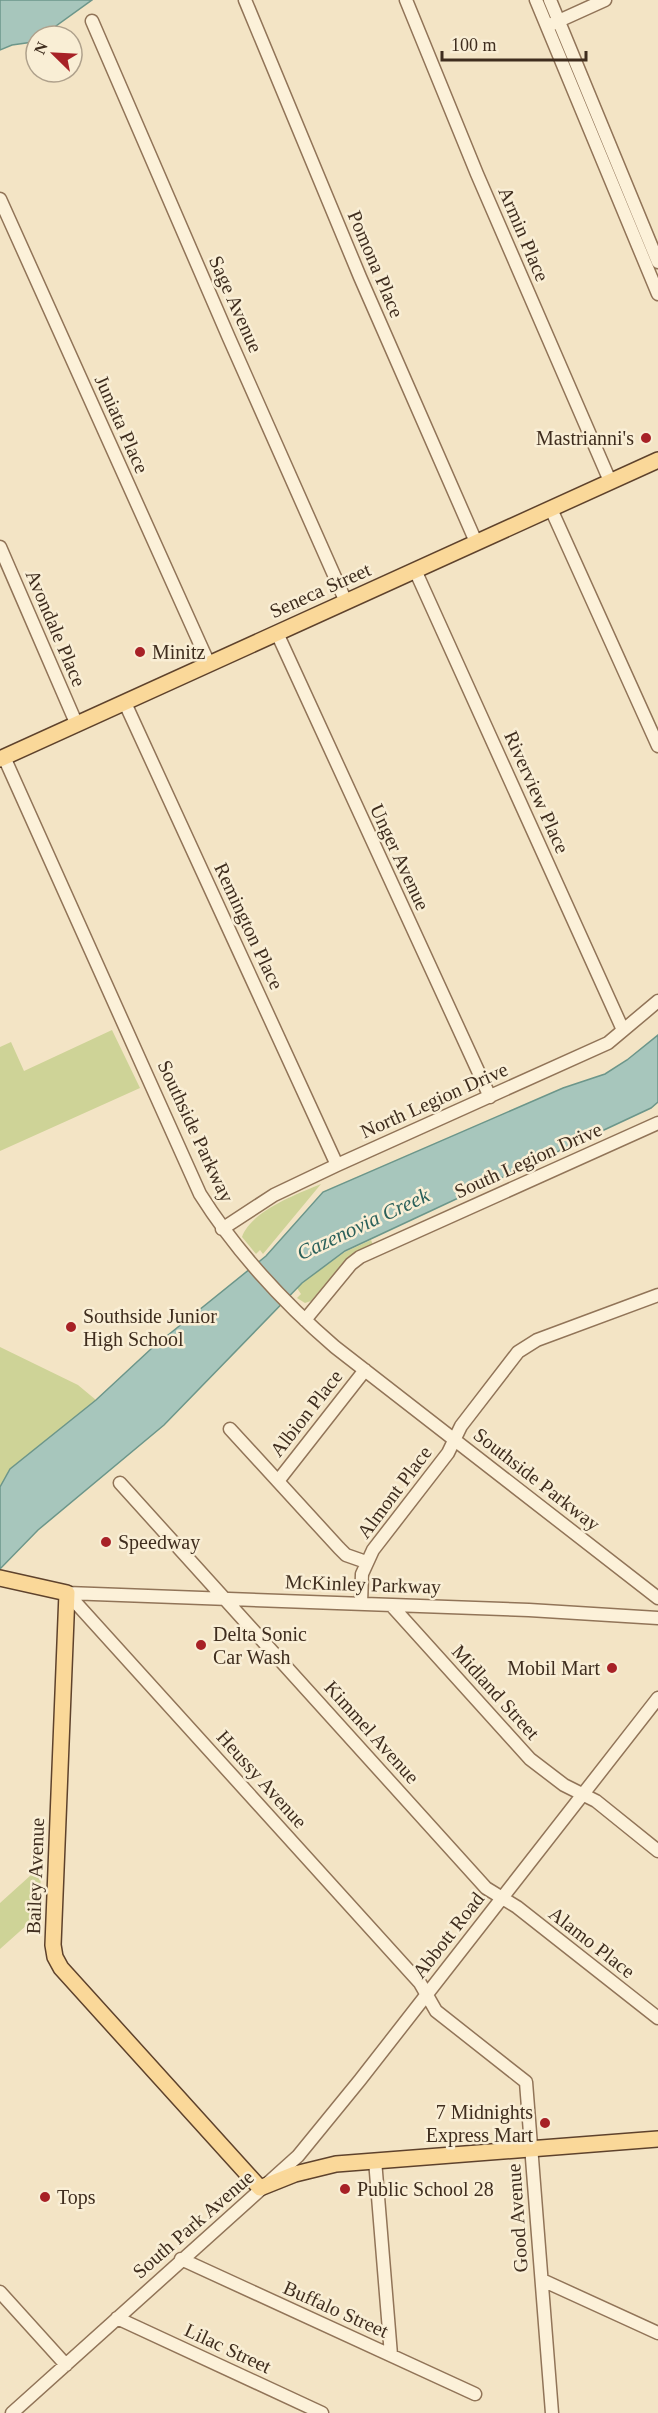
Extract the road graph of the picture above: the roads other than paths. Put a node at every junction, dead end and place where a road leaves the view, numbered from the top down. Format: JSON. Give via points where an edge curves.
{"nodes":[{"id":1,"x":245,"y":0,"type":"edge"},
{"id":2,"x":406,"y":0,"type":"edge"},
{"id":3,"x":536,"y":0,"type":"edge"},
{"id":4,"x":550,"y":0,"type":"edge"},
{"id":5,"x":605,"y":0,"type":"edge"},
{"id":6,"x":92,"y":21,"type":"dead end"},
{"id":7,"x":559,"y":21,"type":"junction"},
{"id":8,"x":546,"y":27,"type":"junction"},
{"id":9,"x":607,"y":155,"type":"junction"},
{"id":10,"x":0,"y":199,"type":"edge"},
{"id":11,"x":658,"y":262,"type":"edge"},
{"id":12,"x":654,"y":274,"type":"edge"},
{"id":13,"x":658,"y":294,"type":"edge"},
{"id":14,"x":658,"y":460,"type":"edge"},
{"id":15,"x":610,"y":481,"type":"junction"},
{"id":16,"x":550,"y":508,"type":"junction"},
{"id":17,"x":476,"y":542,"type":"junction"},
{"id":18,"x":0,"y":547,"type":"edge"},
{"id":19,"x":415,"y":570,"type":"junction"},
{"id":20,"x":346,"y":602,"type":"junction"},
{"id":21,"x":277,"y":633,"type":"junction"},
{"id":22,"x":208,"y":664,"type":"junction"},
{"id":23,"x":125,"y":703,"type":"junction"},
{"id":24,"x":77,"y":725,"type":"junction"},
{"id":25,"x":658,"y":746,"type":"edge"},
{"id":26,"x":2,"y":758,"type":"edge"},
{"id":27,"x":658,"y":1001,"type":"edge"},
{"id":28,"x":623,"y":1030,"type":"junction"},
{"id":29,"x":490,"y":1097,"type":"junction"},
{"id":30,"x":658,"y":1123,"type":"edge"},
{"id":31,"x":337,"y":1165,"type":"junction"},
{"id":32,"x":222,"y":1229,"type":"junction"},
{"id":33,"x":657,"y":1298,"type":"edge"},
{"id":34,"x":305,"y":1320,"type":"junction"},
{"id":35,"x":365,"y":1370,"type":"junction"},
{"id":36,"x":230,"y":1429,"type":"dead end"},
{"id":37,"x":454,"y":1440,"type":"junction"},
{"id":38,"x":278,"y":1481,"type":"junction"},
{"id":39,"x":120,"y":1483,"type":"dead end"},
{"id":40,"x":366,"y":1562,"type":"junction"},
{"id":41,"x":0,"y":1578,"type":"edge"},
{"id":42,"x":67,"y":1593,"type":"junction"},
{"id":43,"x":658,"y":1598,"type":"edge"},
{"id":44,"x":225,"y":1599,"type":"junction"},
{"id":45,"x":361,"y":1604,"type":"junction"},
{"id":46,"x":391,"y":1605,"type":"junction"},
{"id":47,"x":658,"y":1618,"type":"edge"},
{"id":48,"x":658,"y":1698,"type":"edge"},
{"id":49,"x":582,"y":1794,"type":"junction"},
{"id":50,"x":658,"y":1851,"type":"edge"},
{"id":51,"x":501,"y":1898,"type":"junction"},
{"id":52,"x":426,"y":1994,"type":"junction"},
{"id":53,"x":658,"y":2018,"type":"edge"},
{"id":54,"x":658,"y":2139,"type":"edge"},
{"id":55,"x":531,"y":2148,"type":"junction"},
{"id":56,"x":375,"y":2160,"type":"junction"},
{"id":57,"x":260,"y":2188,"type":"junction"},
{"id":58,"x":181,"y":2259,"type":"junction"},
{"id":59,"x":542,"y":2280,"type":"junction"},
{"id":60,"x":0,"y":2292,"type":"edge"},
{"id":61,"x":117,"y":2318,"type":"junction"},
{"id":62,"x":658,"y":2333,"type":"edge"},
{"id":63,"x":391,"y":2355,"type":"junction"},
{"id":64,"x":66,"y":2365,"type":"junction"},
{"id":65,"x":475,"y":2394,"type":"dead end"},
{"id":66,"x":12,"y":2413,"type":"edge"},
{"id":67,"x":322,"y":2413,"type":"edge"},
{"id":68,"x":552,"y":2413,"type":"edge"}],
"edges":[{"from":1,"to":17,"type":"street","name":"Pomona Place"},
{"from":2,"to":15,"type":"street","name":"Armin Place"},
{"from":3,"to":8,"type":"street"},
{"from":4,"to":7,"type":"street"},
{"from":5,"to":7,"type":"street"},
{"from":6,"to":20,"type":"street","name":"Sage Avenue"},
{"from":7,"to":8,"type":"street"},
{"from":7,"to":9,"type":"street"},
{"from":8,"to":9,"type":"street"},
{"from":9,"to":11,"type":"street"},
{"from":9,"to":12,"type":"street"},
{"from":10,"to":22,"type":"street","name":"Juniata Place"},
{"from":12,"to":13,"type":"street"},
{"from":14,"to":15,"type":"main road","name":"Seneca Street"},
{"from":15,"to":16,"type":"main road","name":"Seneca Street"},
{"from":16,"to":17,"type":"main road","name":"Seneca Street"},
{"from":16,"to":25,"type":"street"},
{"from":17,"to":19,"type":"main road","name":"Seneca Street"},
{"from":18,"to":24,"type":"street","name":"Avondale Place"},
{"from":19,"to":20,"type":"main road","name":"Seneca Street"},
{"from":19,"to":28,"type":"street","name":"Riverview Place"},
{"from":20,"to":21,"type":"main road","name":"Seneca Street"},
{"from":21,"to":22,"type":"main road","name":"Seneca Street"},
{"from":21,"to":29,"type":"street","name":"Unger Avenue"},
{"from":22,"to":23,"type":"main road","name":"Seneca Street"},
{"from":23,"to":24,"type":"main road","name":"Seneca Street"},
{"from":23,"to":31,"type":"street","name":"Remington Place"},
{"from":24,"to":26,"type":"main road","name":"Seneca Street"},
{"from":26,"to":32,"type":"street","name":"Southside Parkway","via":[[200,1194]]},
{"from":27,"to":28,"type":"street","name":"North Legion Drive"},
{"from":28,"to":29,"type":"street","name":"North Legion Drive","via":[[608,1043]]},
{"from":29,"to":31,"type":"street","name":"North Legion Drive"},
{"from":30,"to":34,"type":"street","name":"South Legion Drive","via":[[360,1257]]},
{"from":31,"to":32,"type":"street","name":"North Legion Drive","via":[[274,1195]]},
{"from":32,"to":34,"type":"street","name":"Southside Parkway"},
{"from":33,"to":37,"type":"street","name":"Almont Place","via":[[526,1346],[491,1385]]},
{"from":34,"to":35,"type":"street","name":"Southside Parkway"},
{"from":35,"to":37,"type":"street","name":"Southside Parkway"},
{"from":35,"to":38,"type":"street","name":"Albion Place"},
{"from":36,"to":38,"type":"street"},
{"from":37,"to":40,"type":"street","name":"Almont Place"},
{"from":37,"to":43,"type":"street","name":"Southside Parkway"},
{"from":38,"to":40,"type":"street","via":[[346,1555]]},
{"from":39,"to":44,"type":"street","name":"Kimmel Avenue"},
{"from":40,"to":45,"type":"street","name":"Almont Place"},
{"from":41,"to":42,"type":"main road"},
{"from":42,"to":44,"type":"street","name":"McKinley Parkway"},
{"from":42,"to":52,"type":"street","name":"Heussy Avenue"},
{"from":42,"to":57,"type":"main road","name":"Bailey Avenue","via":[[55,1957]]},
{"from":44,"to":45,"type":"street","name":"McKinley Parkway"},
{"from":44,"to":51,"type":"street","name":"Kimmel Avenue","via":[[486,1888]]},
{"from":45,"to":46,"type":"street","name":"McKinley Parkway"},
{"from":46,"to":47,"type":"street","name":"McKinley Parkway"},
{"from":46,"to":49,"type":"street","name":"Midland Street","via":[[530,1759]]},
{"from":48,"to":49,"type":"street","name":"Abbott Road"},
{"from":49,"to":50,"type":"street","name":"Midland Street"},
{"from":49,"to":51,"type":"street","name":"Abbott Road"},
{"from":51,"to":52,"type":"street","name":"Abbott Road"},
{"from":51,"to":53,"type":"street","name":"Alamo Place"},
{"from":52,"to":55,"type":"street","name":"Good Avenue","via":[[436,2011],[526,2082]]},
{"from":52,"to":57,"type":"street","name":"Abbott Road","via":[[298,2156]]},
{"from":54,"to":55,"type":"main road","name":"South Park Avenue"},
{"from":55,"to":56,"type":"main road","name":"South Park Avenue"},
{"from":55,"to":59,"type":"street","name":"Good Avenue"},
{"from":56,"to":57,"type":"main road","name":"South Park Avenue","via":[[336,2164]]},
{"from":56,"to":63,"type":"street"},
{"from":57,"to":58,"type":"street","name":"South Park Avenue"},
{"from":58,"to":61,"type":"street","name":"South Park Avenue"},
{"from":58,"to":63,"type":"street","name":"Buffalo Street"},
{"from":59,"to":62,"type":"street"},
{"from":59,"to":68,"type":"street","name":"Good Avenue"},
{"from":60,"to":64,"type":"street"},
{"from":61,"to":64,"type":"street","name":"South Park Avenue"},
{"from":61,"to":67,"type":"street","name":"Lilac Street"},
{"from":63,"to":65,"type":"street","name":"Buffalo Street"},
{"from":64,"to":66,"type":"street","name":"South Park Avenue"}]}
